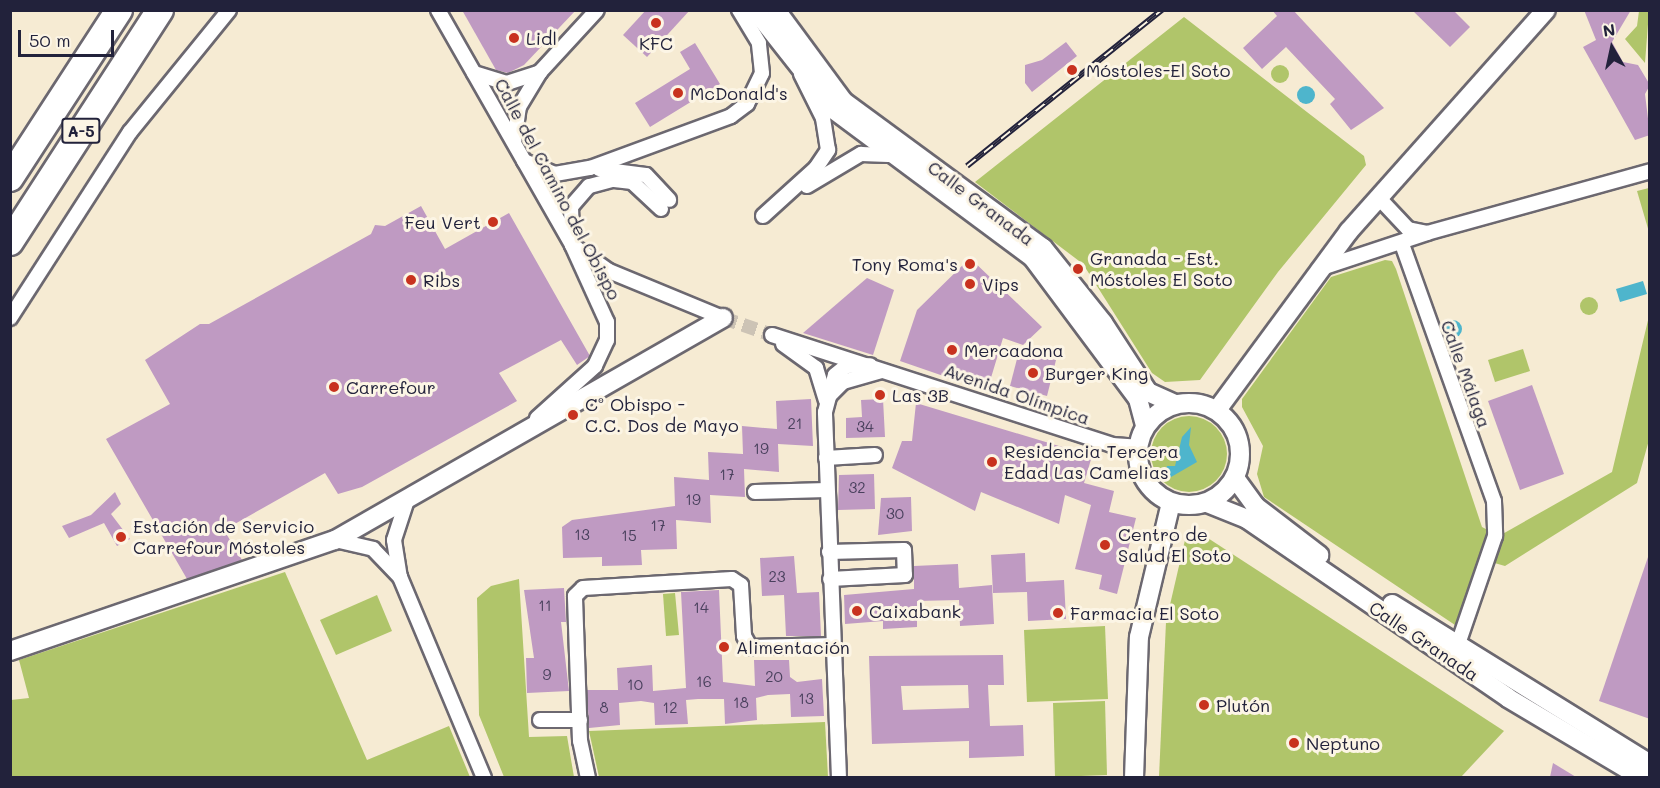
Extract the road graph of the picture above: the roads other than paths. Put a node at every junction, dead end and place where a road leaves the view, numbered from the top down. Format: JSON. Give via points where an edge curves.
{"nodes":[{"id":1,"x":98,"y":10,"type":"edge"},
{"id":2,"x":119,"y":10,"type":"edge"},
{"id":3,"x":229,"y":10,"type":"edge"},
{"id":4,"x":438,"y":10,"type":"edge"},
{"id":5,"x":597,"y":10,"type":"edge"},
{"id":6,"x":740,"y":10,"type":"edge"},
{"id":7,"x":755,"y":10,"type":"edge"},
{"id":8,"x":776,"y":10,"type":"edge"},
{"id":9,"x":1546,"y":10,"type":"edge"},
{"id":10,"x":161,"y":14,"type":"edge"},
{"id":11,"x":540,"y":72,"type":"junction"},
{"id":12,"x":474,"y":73,"type":"junction"},
{"id":13,"x":801,"y":74,"type":"junction"},
{"id":14,"x":514,"y":143,"type":"junction"},
{"id":15,"x":10,"y":151,"type":"edge"},
{"id":16,"x":895,"y":155,"type":"junction"},
{"id":17,"x":523,"y":161,"type":"junction"},
{"id":18,"x":590,"y":168,"type":"junction"},
{"id":19,"x":1650,"y":171,"type":"edge"},
{"id":20,"x":10,"y":178,"type":"edge"},
{"id":21,"x":1378,"y":197,"type":"junction"},
{"id":22,"x":1427,"y":233,"type":"junction"},
{"id":23,"x":10,"y":242,"type":"edge"},
{"id":24,"x":1402,"y":244,"type":"junction"},
{"id":25,"x":572,"y":246,"type":"junction"},
{"id":26,"x":1320,"y":269,"type":"junction"},
{"id":27,"x":10,"y":318,"type":"edge"},
{"id":28,"x":723,"y":318,"type":"joint"},
{"id":29,"x":870,"y":365,"type":"junction"},
{"id":30,"x":816,"y":369,"type":"junction"},
{"id":31,"x":886,"y":370,"type":"junction"},
{"id":32,"x":835,"y":375,"type":"junction"},
{"id":33,"x":851,"y":379,"type":"junction"},
{"id":34,"x":826,"y":400,"type":"junction"},
{"id":35,"x":1175,"y":404,"type":"junction"},
{"id":36,"x":1217,"y":411,"type":"junction"},
{"id":37,"x":1145,"y":426,"type":"junction"},
{"id":38,"x":521,"y":431,"type":"junction"},
{"id":39,"x":1138,"y":447,"type":"junction"},
{"id":40,"x":875,"y":455,"type":"dead end"},
{"id":41,"x":826,"y":458,"type":"junction"},
{"id":42,"x":1235,"y":478,"type":"junction"},
{"id":43,"x":827,"y":490,"type":"junction"},
{"id":44,"x":755,"y":492,"type":"dead end"},
{"id":45,"x":406,"y":502,"type":"junction"},
{"id":46,"x":1171,"y":503,"type":"junction"},
{"id":47,"x":1207,"y":503,"type":"junction"},
{"id":48,"x":335,"y":540,"type":"junction"},
{"id":49,"x":829,"y":552,"type":"junction"},
{"id":50,"x":400,"y":577,"type":"junction"},
{"id":51,"x":830,"y":579,"type":"junction"},
{"id":52,"x":834,"y":645,"type":"junction"},
{"id":53,"x":1457,"y":647,"type":"junction"},
{"id":54,"x":10,"y":651,"type":"edge"},
{"id":55,"x":540,"y":720,"type":"dead end"},
{"id":56,"x":580,"y":720,"type":"junction"},
{"id":57,"x":1650,"y":764,"type":"edge"},
{"id":58,"x":484,"y":777,"type":"edge"},
{"id":59,"x":588,"y":777,"type":"edge"},
{"id":60,"x":839,"y":777,"type":"edge"},
{"id":61,"x":1134,"y":777,"type":"edge"},
{"id":62,"x":1642,"y":777,"type":"edge"}],
"edges":[{"from":1,"to":15,"type":"highway"},
{"from":2,"to":20,"type":"highway","number":"A-5"},
{"from":3,"to":27,"type":"street","via":[[130,132]]},
{"from":4,"to":12,"type":"street","name":"Calle del Camino del Obispo"},
{"from":5,"to":11,"type":"street"},
{"from":6,"to":18,"type":"street","via":[[759,43],[762,73],[747,104],[718,123]]},
{"from":7,"to":13,"type":"street","name":"Calle Granada"},
{"from":8,"to":35,"type":"street","name":"Calle Granada","via":[[843,101],[1042,248],[1103,323],[1148,392]]},
{"from":9,"to":21,"type":"street"},
{"from":10,"to":23,"type":"highway","number":"A-5"},
{"from":11,"to":12,"type":"street","via":[[507,83]]},
{"from":11,"to":14,"type":"street","via":[[519,106]]},
{"from":12,"to":14,"type":"street","name":"Calle del Camino del Obispo"},
{"from":13,"to":16,"type":"street","name":"Calle Granada","via":[[834,110]]},
{"from":13,"to":16,"type":"street","via":[[823,118],[828,150],[816,168],[763,216],[841,162],[861,154]]},
{"from":14,"to":17,"type":"street","name":"Calle del Camino del Obispo"},
{"from":16,"to":37,"type":"street","name":"Calle Granada","via":[[1033,258],[1138,399]]},
{"from":17,"to":18,"type":"street","via":[[555,174]]},
{"from":17,"to":25,"type":"street","name":"Calle del Camino del Obispo"},
{"from":18,"to":25,"type":"street","via":[[646,175],[665,204],[632,182],[612,180],[589,186],[572,207]]},
{"from":19,"to":22,"type":"street"},
{"from":21,"to":22,"type":"street","via":[[1408,229]]},
{"from":21,"to":26,"type":"street"},
{"from":22,"to":24,"type":"street"},
{"from":24,"to":26,"type":"street"},
{"from":24,"to":53,"type":"street","name":"Calle Málaga","via":[[1494,501],[1495,536]]},
{"from":25,"to":28,"type":"street","via":[[609,271]]},
{"from":25,"to":38,"type":"street","name":"Calle del Camino del Obispo","via":[[605,314],[607,340],[586,375]]},
{"from":26,"to":36,"type":"street"},
{"from":28,"to":38,"type":"street"},
{"from":29,"to":30,"type":"street","name":"Avenida Olímpica","via":[[772,335]]},
{"from":29,"to":31,"type":"street","name":"Avenida Olímpica"},
{"from":29,"to":32,"type":"street","via":[[846,366]]},
{"from":30,"to":32,"type":"street"},
{"from":30,"to":34,"type":"street"},
{"from":31,"to":33,"type":"street"},
{"from":31,"to":39,"type":"street","name":"Avenida Olímpica","via":[[1112,445]]},
{"from":32,"to":33,"type":"street"},
{"from":32,"to":34,"type":"street"},
{"from":33,"to":34,"type":"street"},
{"from":34,"to":41,"type":"street"},
{"from":35,"to":36,"type":"street","via":[[1193,403]]},
{"from":35,"to":37,"type":"street"},
{"from":36,"to":42,"type":"street","via":[[1236,432],[1241,450]]},
{"from":37,"to":39,"type":"street"},
{"from":38,"to":45,"type":"street"},
{"from":39,"to":46,"type":"street","via":[[1142,476]]},
{"from":40,"to":41,"type":"street"},
{"from":41,"to":43,"type":"street"},
{"from":42,"to":47,"type":"street"},
{"from":42,"to":53,"type":"street","name":"Calle Granada","via":[[1255,506],[1322,557]]},
{"from":43,"to":44,"type":"street"},
{"from":43,"to":49,"type":"street"},
{"from":45,"to":48,"type":"street"},
{"from":45,"to":50,"type":"street","via":[[394,540]]},
{"from":46,"to":47,"type":"street"},
{"from":46,"to":61,"type":"street","via":[[1139,637]]},
{"from":47,"to":62,"type":"street","name":"Calle Granada","via":[[1247,519],[1508,698]]},
{"from":48,"to":50,"type":"street","via":[[373,549]]},
{"from":48,"to":54,"type":"street"},
{"from":49,"to":51,"type":"street"},
{"from":49,"to":51,"type":"street","via":[[904,550],[905,575]]},
{"from":50,"to":58,"type":"street"},
{"from":51,"to":52,"type":"street"},
{"from":52,"to":56,"type":"street","via":[[750,646],[744,636],[741,585],[732,579],[583,588],[575,596]]},
{"from":52,"to":60,"type":"street"},
{"from":53,"to":57,"type":"street","name":"Calle Granada"},
{"from":55,"to":56,"type":"street"},
{"from":56,"to":59,"type":"street"}]}
